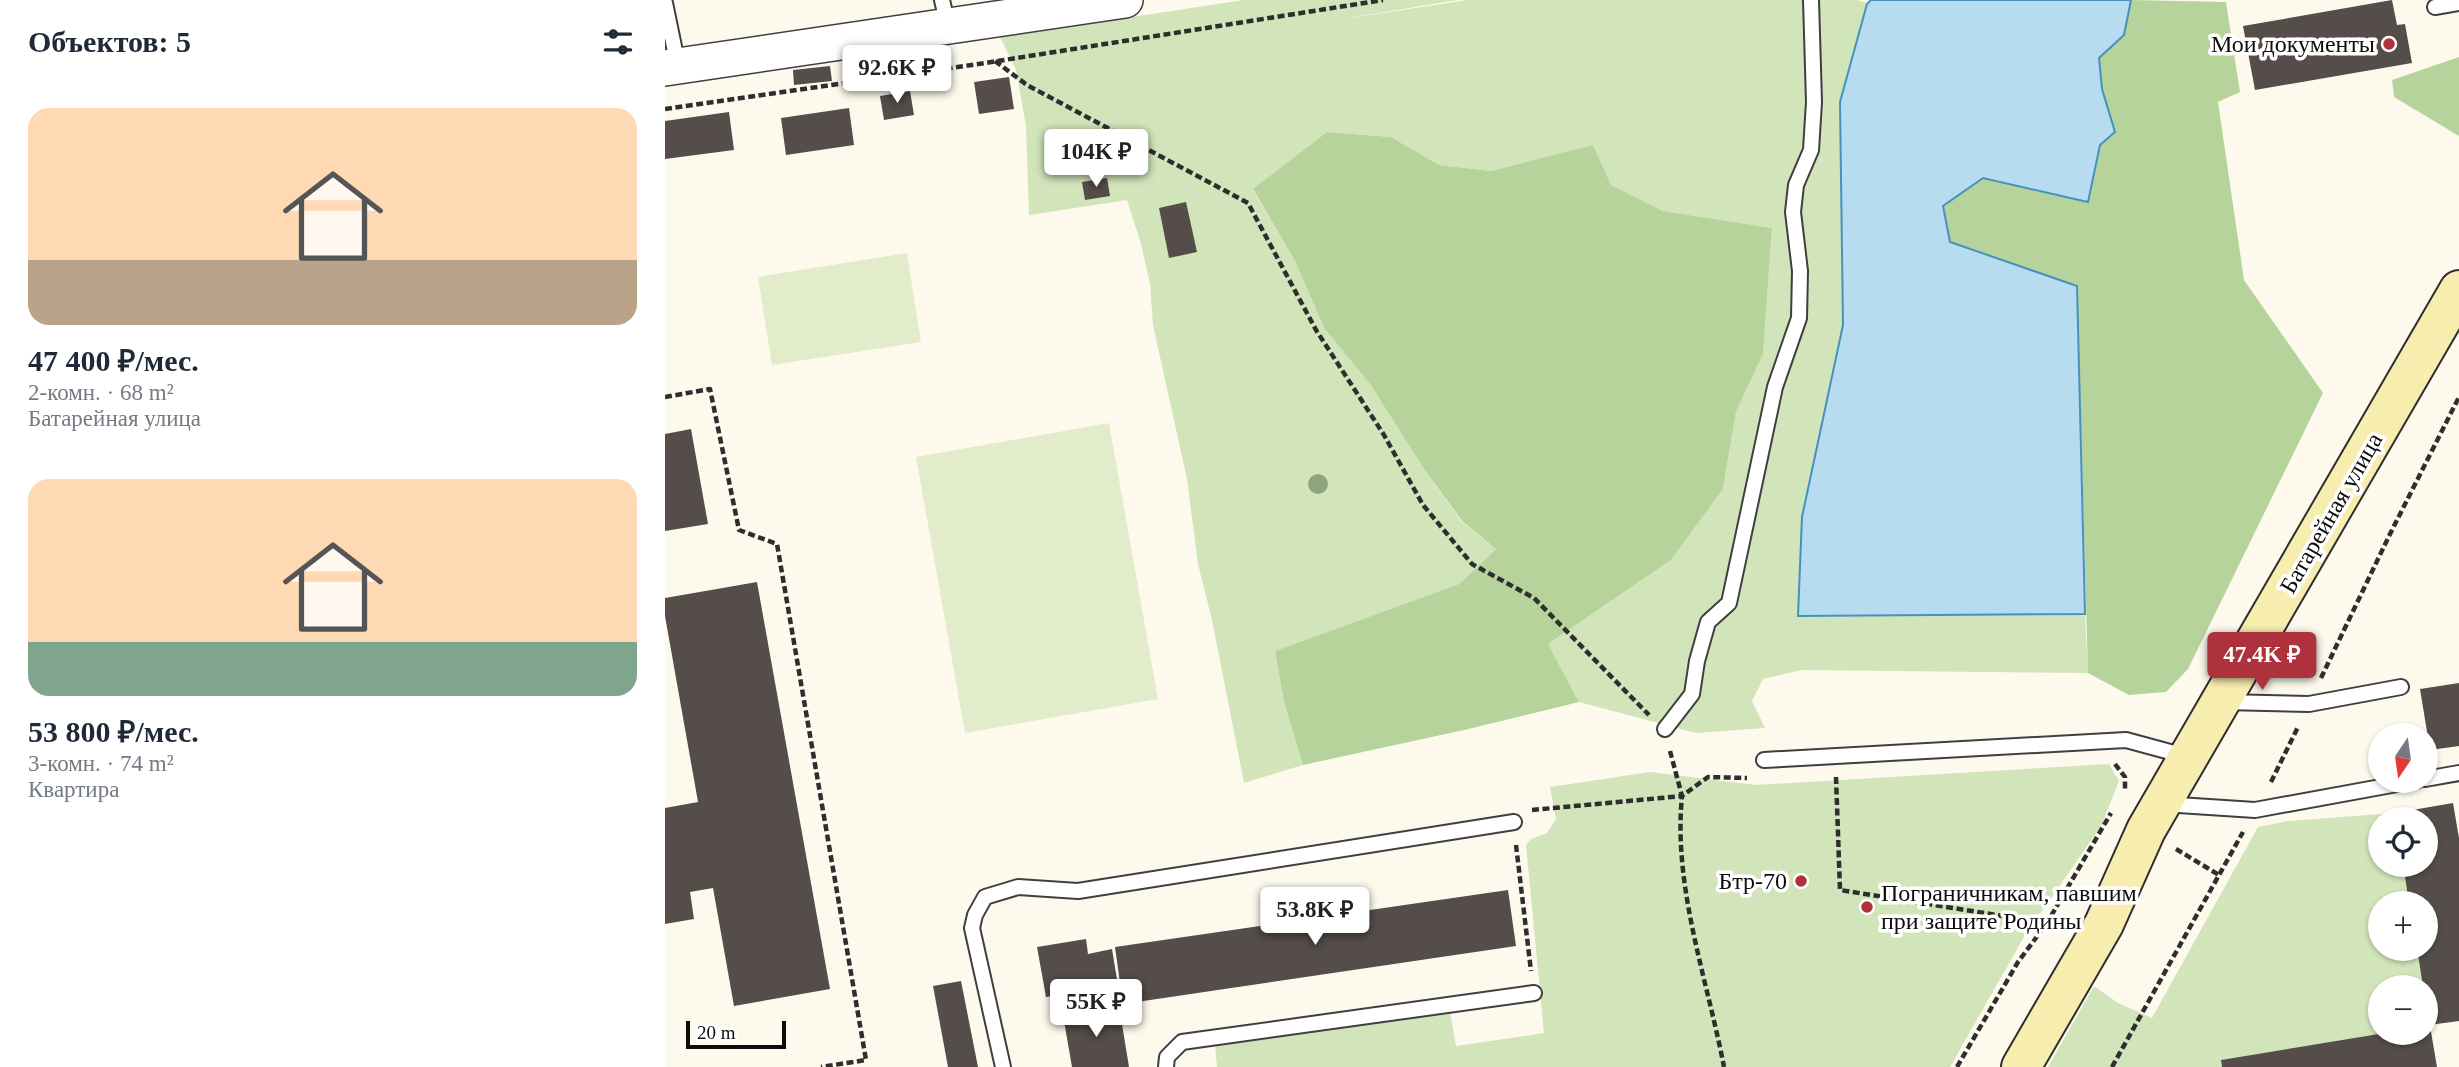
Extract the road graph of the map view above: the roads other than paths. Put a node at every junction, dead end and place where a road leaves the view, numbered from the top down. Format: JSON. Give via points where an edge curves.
{"nodes":[{"id":1,"x":1125,"y":0,"type":"edge"},
{"id":2,"x":1811,"y":0,"type":"edge"},
{"id":3,"x":665,"y":3,"type":"edge"},
{"id":4,"x":1081,"y":3,"type":"edge"},
{"id":5,"x":2459,"y":3,"type":"edge"},
{"id":6,"x":2435,"y":7,"type":"dead end"},
{"id":7,"x":945,"y":14,"type":"edge"},
{"id":8,"x":672,"y":67,"type":"edge"},
{"id":9,"x":2459,"y":290,"type":"edge"},
{"id":10,"x":2401,"y":687,"type":"dead end"},
{"id":11,"x":2222,"y":702,"type":"junction"},
{"id":12,"x":1665,"y":729,"type":"road end"},
{"id":13,"x":2190,"y":757,"type":"junction"},
{"id":14,"x":1764,"y":760,"type":"dead end"},
{"id":15,"x":2459,"y":773,"type":"edge"},
{"id":16,"x":2438,"y":777,"type":"edge"},
{"id":17,"x":2368,"y":789,"type":"edge"},
{"id":18,"x":2162,"y":804,"type":"junction"},
{"id":19,"x":1514,"y":822,"type":"road end"},
{"id":20,"x":1534,"y":993,"type":"road end"},
{"id":21,"x":1003,"y":1067,"type":"edge"},
{"id":22,"x":1166,"y":1067,"type":"edge"},
{"id":23,"x":2021,"y":1067,"type":"edge"}],
"edges":[{"from":1,"to":4,"type":"street"},
{"from":2,"to":12,"type":"lane","via":[[1811,150],[1796,185],[1793,212],[1800,271],[1799,318],[1775,387],[1729,603],[1708,622],[1692,694]]},
{"from":3,"to":8,"type":"lane"},
{"from":4,"to":7,"type":"street"},
{"from":5,"to":6,"type":"lane"},
{"from":7,"to":8,"type":"street"},
{"from":9,"to":11,"type":"main road","name":"Батарейная улица"},
{"from":10,"to":11,"type":"lane","via":[[2309,704]]},
{"from":11,"to":13,"type":"main road","name":"Батарейная улица"},
{"from":13,"to":14,"type":"lane","via":[[2126,740]]},
{"from":13,"to":18,"type":"main road","name":"Батарейная улица"},
{"from":15,"to":16,"type":"lane"},
{"from":17,"to":18,"type":"lane","via":[[2255,810]]},
{"from":18,"to":23,"type":"main road","name":"Батарейная улица","via":[[2103,924]]},
{"from":19,"to":21,"type":"lane","via":[[1078,891],[1018,887],[985,897],[972,928]]},
{"from":20,"to":22,"type":"lane","via":[[1182,1042],[1167,1056]]}]}
